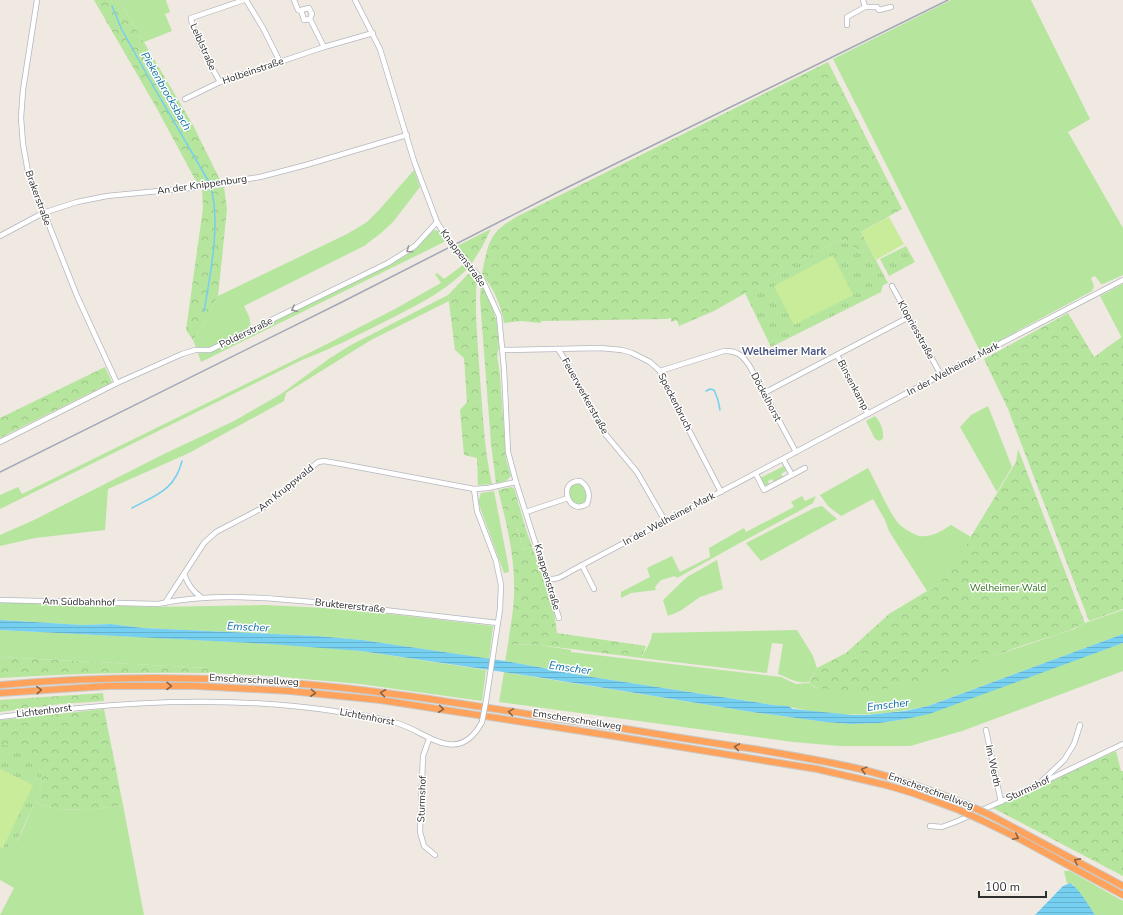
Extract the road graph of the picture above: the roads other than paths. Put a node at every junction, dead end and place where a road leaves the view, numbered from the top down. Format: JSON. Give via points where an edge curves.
{"nodes":[{"id":1,"x":37,"y":0,"type":"edge"},
{"id":2,"x":245,"y":0,"type":"edge"},
{"id":3,"x":294,"y":0,"type":"edge"},
{"id":4,"x":355,"y":0,"type":"edge"},
{"id":5,"x":863,"y":0,"type":"edge"},
{"id":6,"x":865,"y":7,"type":"junction"},
{"id":7,"x":891,"y":7,"type":"dead end"},
{"id":8,"x":301,"y":11,"type":"junction"},
{"id":9,"x":310,"y":19,"type":"junction"},
{"id":10,"x":848,"y":25,"type":"dead end"},
{"id":11,"x":372,"y":33,"type":"junction"},
{"id":12,"x":324,"y":47,"type":"junction"},
{"id":13,"x":280,"y":62,"type":"junction"},
{"id":14,"x":220,"y":82,"type":"junction"},
{"id":15,"x":185,"y":99,"type":"dead end"},
{"id":16,"x":406,"y":135,"type":"junction"},
{"id":17,"x":43,"y":213,"type":"junction"},
{"id":18,"x":437,"y":222,"type":"junction"},
{"id":19,"x":0,"y":236,"type":"edge"},
{"id":20,"x":1123,"y":280,"type":"edge"},
{"id":21,"x":892,"y":286,"type":"dead end"},
{"id":22,"x":909,"y":317,"type":"junction"},
{"id":23,"x":558,"y":349,"type":"junction"},
{"id":24,"x":503,"y":350,"type":"junction"},
{"id":25,"x":837,"y":355,"type":"junction"},
{"id":26,"x":660,"y":371,"type":"junction"},
{"id":27,"x":941,"y":375,"type":"junction"},
{"id":28,"x":117,"y":383,"type":"junction"},
{"id":29,"x":764,"y":393,"type":"junction"},
{"id":30,"x":868,"y":414,"type":"junction"},
{"id":31,"x":0,"y":442,"type":"edge"},
{"id":32,"x":796,"y":452,"type":"junction"},
{"id":33,"x":783,"y":459,"type":"junction"},
{"id":34,"x":805,"y":468,"type":"dead end"},
{"id":35,"x":756,"y":474,"type":"junction"},
{"id":36,"x":792,"y":475,"type":"junction"},
{"id":37,"x":516,"y":482,"type":"junction"},
{"id":38,"x":474,"y":489,"type":"junction"},
{"id":39,"x":721,"y":492,"type":"junction"},
{"id":40,"x":568,"y":498,"type":"junction"},
{"id":41,"x":526,"y":512,"type":"junction"},
{"id":42,"x":665,"y":522,"type":"junction"},
{"id":43,"x":582,"y":565,"type":"junction"},
{"id":44,"x":184,"y":574,"type":"junction"},
{"id":45,"x":547,"y":578,"type":"junction"},
{"id":46,"x":594,"y":589,"type":"dead end"},
{"id":47,"x":201,"y":597,"type":"junction"},
{"id":48,"x":0,"y":600,"type":"edge"},
{"id":49,"x":165,"y":603,"type":"junction"},
{"id":50,"x":158,"y":604,"type":"joint"},
{"id":51,"x":559,"y":618,"type":"dead end"},
{"id":52,"x":498,"y":623,"type":"junction"},
{"id":53,"x":0,"y":685,"type":"edge"},
{"id":54,"x":0,"y":693,"type":"edge"},
{"id":55,"x":0,"y":717,"type":"edge"},
{"id":56,"x":1080,"y":725,"type":"dead end"},
{"id":57,"x":986,"y":730,"type":"dead end"},
{"id":58,"x":429,"y":739,"type":"junction"},
{"id":59,"x":1123,"y":744,"type":"edge"},
{"id":60,"x":1035,"y":786,"type":"junction"},
{"id":61,"x":1001,"y":802,"type":"junction"},
{"id":62,"x":930,"y":826,"type":"dead end"},
{"id":63,"x":434,"y":855,"type":"dead end"},
{"id":64,"x":1123,"y":886,"type":"edge"},
{"id":65,"x":1123,"y":895,"type":"edge"}],
"edges":[{"from":1,"to":17,"type":"street","name":"Brakerstraße","via":[[20,118],[28,172]]},
{"from":2,"to":13,"type":"street"},
{"from":2,"to":14,"type":"street","name":"Leiblstraße","via":[[191,18]]},
{"from":3,"to":8,"type":"street"},
{"from":4,"to":11,"type":"street","name":"Knappenstraße"},
{"from":5,"to":6,"type":"street"},
{"from":6,"to":7,"type":"street","via":[[878,7],[879,10]]},
{"from":6,"to":10,"type":"street","via":[[847,17]]},
{"from":8,"to":9,"type":"street","via":[[304,20]]},
{"from":8,"to":9,"type":"street","via":[[308,7],[312,14]]},
{"from":9,"to":12,"type":"street"},
{"from":11,"to":12,"type":"street","name":"Holbeinstraße"},
{"from":11,"to":16,"type":"street","name":"Knappenstraße","via":[[385,65]]},
{"from":12,"to":13,"type":"street","name":"Holbeinstraße"},
{"from":13,"to":14,"type":"street","name":"Holbeinstraße"},
{"from":14,"to":15,"type":"street","name":"Holbeinstraße"},
{"from":16,"to":17,"type":"street","name":"An der Knippenburg","via":[[306,166],[260,177],[107,196]]},
{"from":16,"to":18,"type":"street","name":"Knappenstraße"},
{"from":17,"to":19,"type":"street","name":"An der Knippenburg"},
{"from":17,"to":28,"type":"street","name":"Brakerstraße"},
{"from":18,"to":24,"type":"street","name":"Knappenstraße","via":[[452,246],[486,287],[499,316]]},
{"from":18,"to":28,"type":"street","name":"Polderstraße","one_way":true,"via":[[415,246],[388,263],[210,350],[195,350],[182,354]]},
{"from":20,"to":27,"type":"street","name":"In der Welheimer Mark"},
{"from":21,"to":22,"type":"street","name":"Klopriesstraße"},
{"from":22,"to":25,"type":"street"},
{"from":22,"to":27,"type":"street","name":"Klopriesstraße"},
{"from":23,"to":24,"type":"street","name":"Speckenbruch"},
{"from":23,"to":26,"type":"street","name":"Speckenbruch","via":[[622,350],[646,360]]},
{"from":23,"to":42,"type":"street","name":"Feuerwerkerstraße","via":[[606,435],[638,472]]},
{"from":24,"to":37,"type":"street","name":"Knappenstraße","via":[[508,452]]},
{"from":25,"to":29,"type":"street"},
{"from":25,"to":30,"type":"street","name":"Binsenkamp"},
{"from":26,"to":29,"type":"street","name":"Döckelhorst","via":[[724,351],[735,352],[744,358]]},
{"from":26,"to":39,"type":"street","name":"Speckenbruch"},
{"from":27,"to":30,"type":"street","name":"In der Welheimer Mark"},
{"from":28,"to":31,"type":"street","name":"Polderstraße"},
{"from":29,"to":32,"type":"street","name":"Döckelhorst"},
{"from":30,"to":32,"type":"street","name":"In der Welheimer Mark"},
{"from":32,"to":33,"type":"street","name":"In der Welheimer Mark"},
{"from":33,"to":35,"type":"street","name":"In der Welheimer Mark"},
{"from":33,"to":36,"type":"street"},
{"from":34,"to":36,"type":"street"},
{"from":35,"to":36,"type":"street","via":[[764,490]]},
{"from":35,"to":39,"type":"street","name":"In der Welheimer Mark"},
{"from":37,"to":38,"type":"street","name":"Am Kruppwald"},
{"from":37,"to":41,"type":"street","name":"Knappenstraße"},
{"from":38,"to":44,"type":"street","name":"Am Kruppwald","via":[[324,461],[318,462],[264,507],[216,532],[204,543]]},
{"from":38,"to":52,"type":"street","name":"Lichtenhorst","via":[[477,511],[499,573],[501,597]]},
{"from":39,"to":42,"type":"street","name":"In der Welheimer Mark"},
{"from":40,"to":40,"type":"street","via":[[574,506],[587,504],[589,495],[586,486],[580,481],[572,483],[567,491]]},
{"from":40,"to":41,"type":"street"},
{"from":41,"to":45,"type":"street","name":"Knappenstraße"},
{"from":42,"to":43,"type":"street","name":"In der Welheimer Mark"},
{"from":43,"to":45,"type":"street","name":"In der Welheimer Mark","via":[[555,579]]},
{"from":43,"to":46,"type":"street"},
{"from":44,"to":47,"type":"street","via":[[188,585]]},
{"from":44,"to":49,"type":"street","name":"Am Kruppwald"},
{"from":45,"to":51,"type":"street","name":"Knappenstraße"},
{"from":47,"to":49,"type":"street","name":"Bruktererstraße"},
{"from":47,"to":52,"type":"street","name":"Bruktererstraße","via":[[307,602]]},
{"from":48,"to":50,"type":"street","name":"Am Südbahnhof"},
{"from":49,"to":50,"type":"street","name":"Bruktererstraße"},
{"from":52,"to":58,"type":"street","name":"Lichtenhorst","bridge":true,"via":[[482,722],[474,735],[457,744],[444,744]]},
{"from":64,"to":53,"type":"highway","name":"Emscherschnellweg","one_way":true,"bridge":true,"via":[[968,805],[888,777],[818,760],[375,692],[292,683],[194,678],[113,678]]},
{"from":54,"to":65,"type":"highway","name":"Emscherschnellweg","one_way":true,"bridge":true,"via":[[108,686],[290,691],[380,700],[817,769],[906,790],[959,810]]},
{"from":55,"to":58,"type":"street","name":"Lichtenhorst","via":[[142,703],[263,703],[323,709],[385,720],[408,727]]},
{"from":56,"to":60,"type":"street","via":[[1074,744],[1064,760]]},
{"from":57,"to":61,"type":"street","name":"Im Werth"},
{"from":58,"to":63,"type":"street","name":"Sturmshof","via":[[423,756],[420,832],[424,846]]},
{"from":59,"to":60,"type":"street","name":"Sturmshof"},
{"from":60,"to":61,"type":"street","name":"Sturmshof"},
{"from":61,"to":62,"type":"street","name":"Sturmshof","via":[[942,827]]}]}
